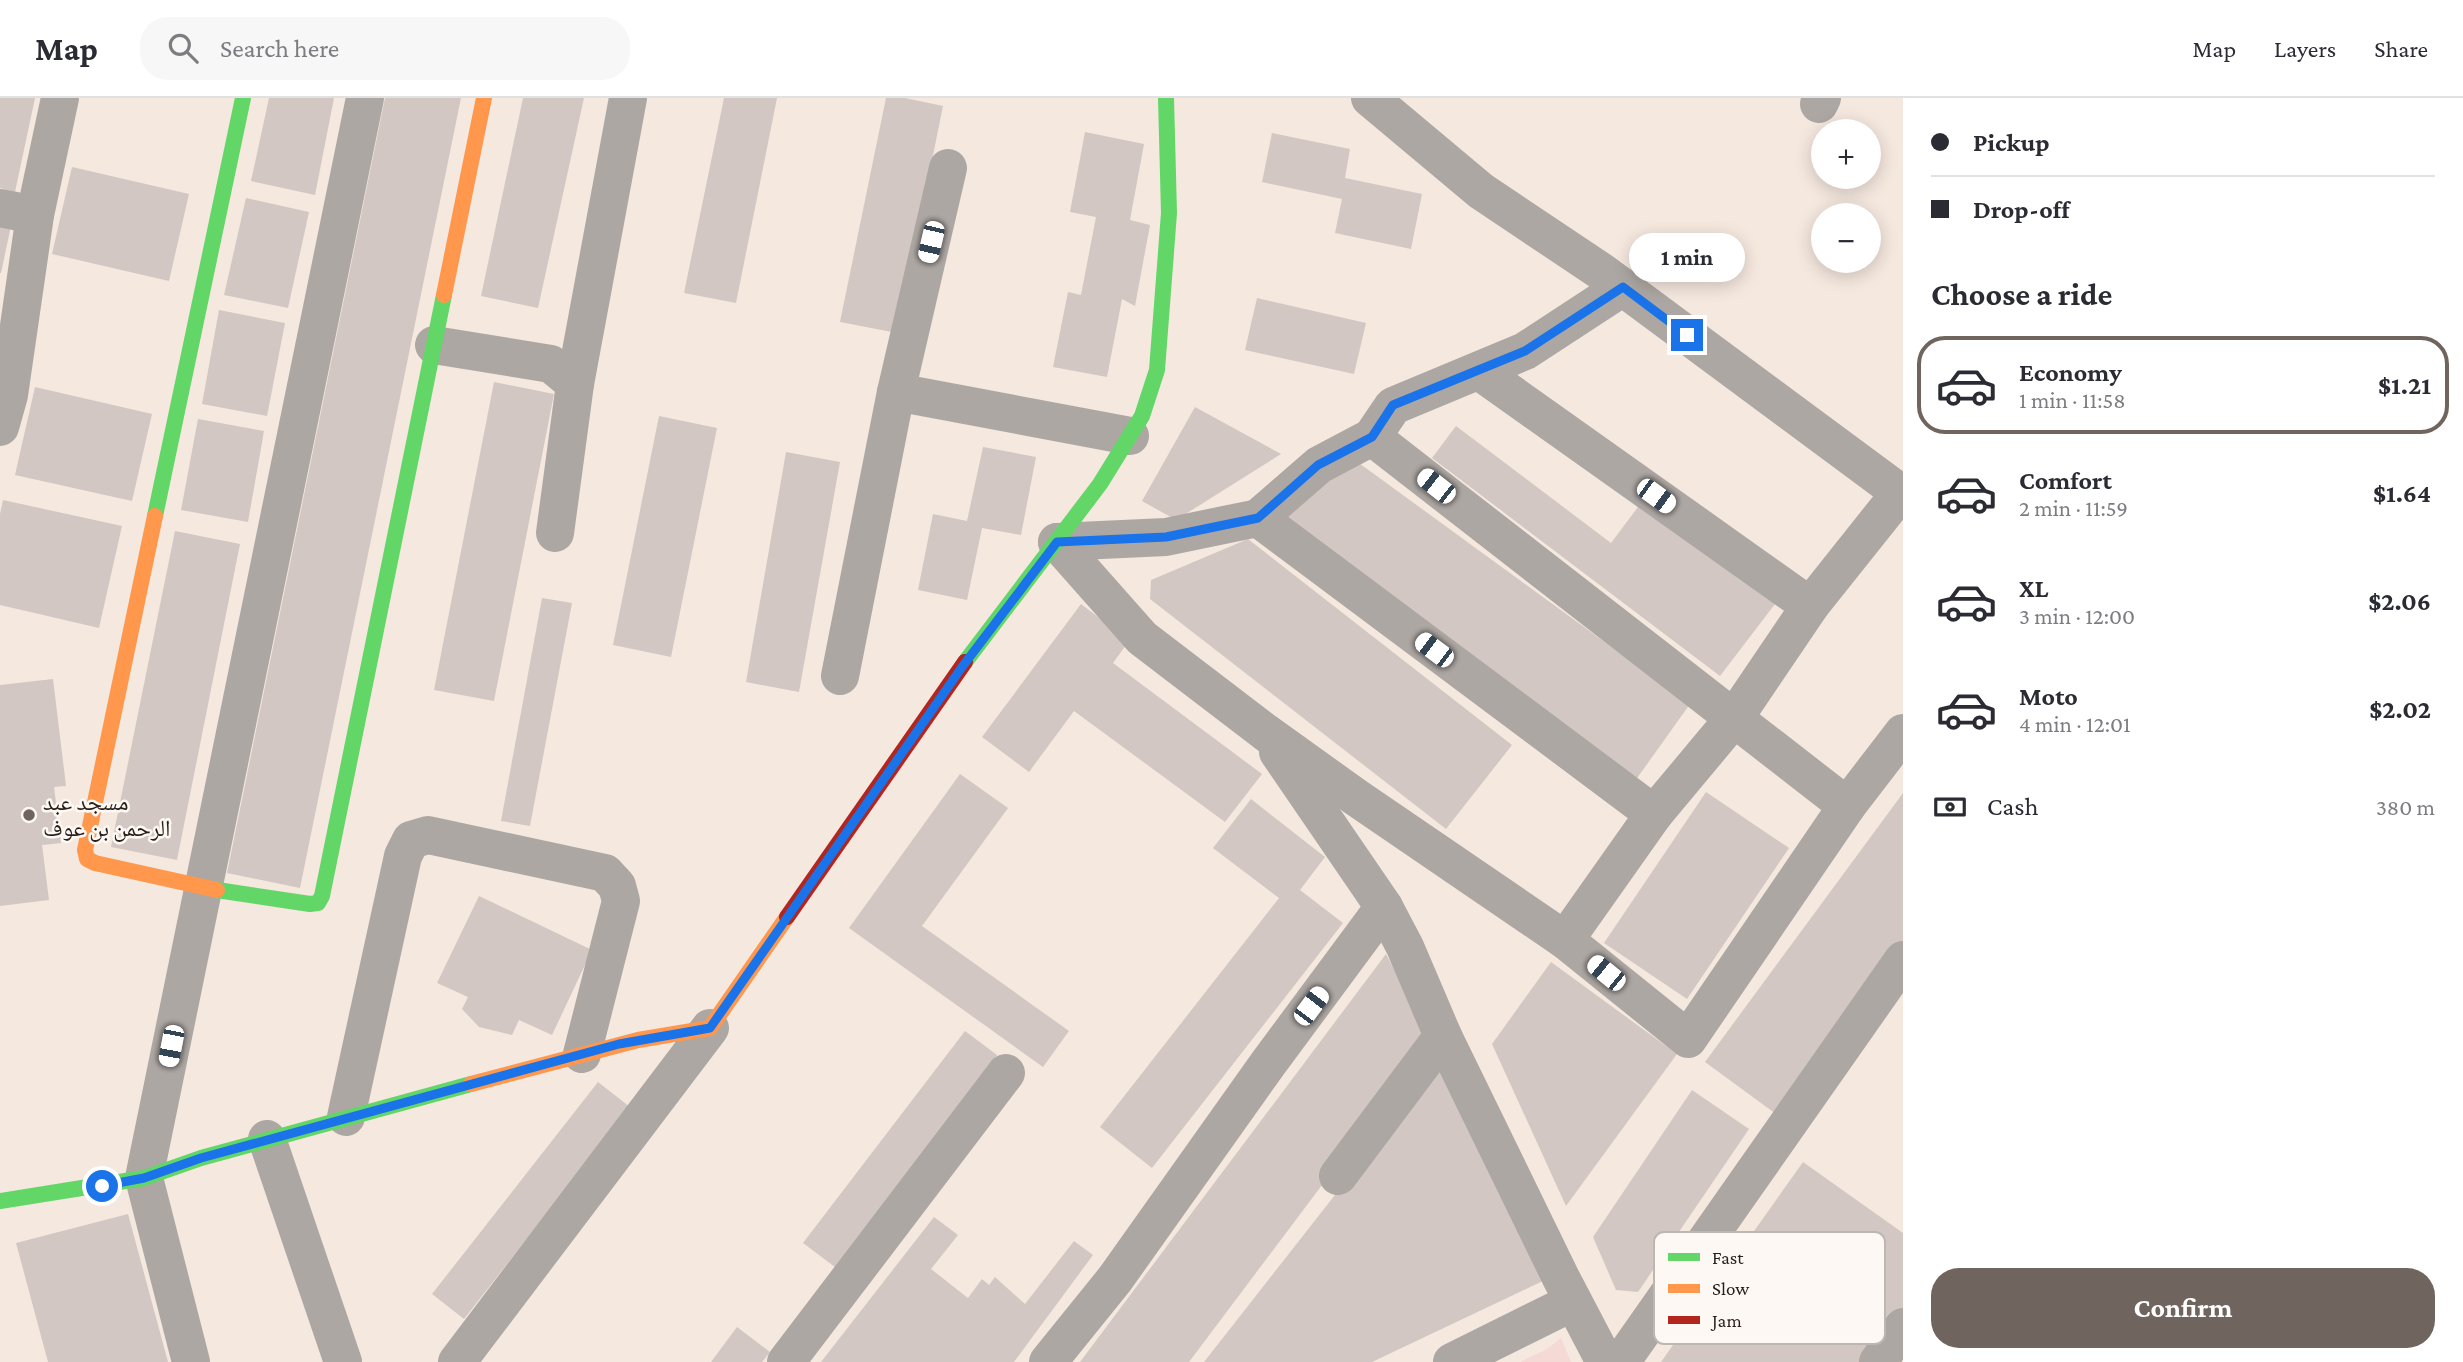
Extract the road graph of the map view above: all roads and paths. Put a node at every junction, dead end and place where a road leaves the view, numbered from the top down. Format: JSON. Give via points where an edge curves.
{"nodes":[{"id":1,"x":60,"y":98,"type":"edge"},
{"id":2,"x":243,"y":98,"type":"edge"},
{"id":3,"x":365,"y":98,"type":"edge"},
{"id":4,"x":484,"y":98,"type":"edge"},
{"id":5,"x":628,"y":98,"type":"edge"},
{"id":6,"x":1166,"y":98,"type":"edge"},
{"id":7,"x":1370,"y":98,"type":"edge"},
{"id":8,"x":948,"y":167,"type":"dead end"},
{"id":9,"x":17,"y":211,"type":"edge"},
{"id":10,"x":1623,"y":287,"type":"junction"},
{"id":11,"x":434,"y":345,"type":"junction"},
{"id":12,"x":1479,"y":371,"type":"junction"},
{"id":13,"x":575,"y":383,"type":"junction"},
{"id":14,"x":896,"y":392,"type":"junction"},
{"id":15,"x":3,"y":405,"type":"edge"},
{"id":16,"x":1130,"y":436,"type":"junction"},
{"id":17,"x":1372,"y":437,"type":"junction"},
{"id":18,"x":1901,"y":494,"type":"edge"},
{"id":19,"x":1258,"y":518,"type":"junction"},
{"id":20,"x":555,"y":533,"type":"dead end"},
{"id":21,"x":1057,"y":542,"type":"junction"},
{"id":22,"x":1810,"y":606,"type":"junction"},
{"id":23,"x":840,"y":676,"type":"dead end"},
{"id":24,"x":1735,"y":717,"type":"junction"},
{"id":25,"x":1265,"y":732,"type":"junction"},
{"id":26,"x":1903,"y":733,"type":"edge"},
{"id":27,"x":1847,"y":806,"type":"junction"},
{"id":28,"x":1654,"y":814,"type":"junction"},
{"id":29,"x":203,"y":888,"type":"junction"},
{"id":30,"x":1384,"y":907,"type":"junction"},
{"id":31,"x":1565,"y":940,"type":"junction"},
{"id":32,"x":1903,"y":960,"type":"edge"},
{"id":33,"x":710,"y":1028,"type":"junction"},
{"id":34,"x":1443,"y":1035,"type":"junction"},
{"id":35,"x":582,"y":1054,"type":"junction"},
{"id":36,"x":1006,"y":1073,"type":"dead end"},
{"id":37,"x":346,"y":1118,"type":"junction"},
{"id":38,"x":267,"y":1139,"type":"junction"},
{"id":39,"x":1338,"y":1176,"type":"dead end"},
{"id":40,"x":144,"y":1178,"type":"junction"},
{"id":41,"x":0,"y":1201,"type":"edge"},
{"id":42,"x":1712,"y":1232,"type":"edge"},
{"id":43,"x":1573,"y":1302,"type":"junction"},
{"id":44,"x":1654,"y":1315,"type":"edge"},
{"id":45,"x":1903,"y":1327,"type":"edge"},
{"id":46,"x":191,"y":1362,"type":"edge"},
{"id":47,"x":343,"y":1362,"type":"edge"},
{"id":48,"x":457,"y":1362,"type":"edge"},
{"id":49,"x":786,"y":1362,"type":"edge"},
{"id":50,"x":1048,"y":1362,"type":"edge"},
{"id":51,"x":1452,"y":1362,"type":"edge"},
{"id":52,"x":1605,"y":1362,"type":"edge"},
{"id":53,"x":1621,"y":1362,"type":"edge"},
{"id":54,"x":1878,"y":1362,"type":"edge"}],
"edges":[{"from":1,"to":9,"type":"street"},
{"from":2,"to":29,"type":"street","via":[[85,850],[87,859],[95,863]]},
{"from":3,"to":29,"type":"street"},
{"from":4,"to":11,"type":"street"},
{"from":5,"to":13,"type":"street"},
{"from":6,"to":16,"type":"street","via":[[1169,213],[1157,370],[1142,416]]},
{"from":7,"to":10,"type":"street","via":[[1481,191]]},
{"from":8,"to":14,"type":"street"},
{"from":9,"to":15,"type":"street"},
{"from":10,"to":12,"type":"street","via":[[1525,351]]},
{"from":10,"to":18,"type":"street"},
{"from":11,"to":13,"type":"street","via":[[551,364]]},
{"from":11,"to":29,"type":"street","via":[[322,896],[318,903],[310,904]]},
{"from":12,"to":17,"type":"street","via":[[1393,405]]},
{"from":12,"to":22,"type":"street"},
{"from":13,"to":20,"type":"street"},
{"from":14,"to":16,"type":"street"},
{"from":14,"to":23,"type":"street"},
{"from":16,"to":21,"type":"street"},
{"from":17,"to":19,"type":"street","via":[[1318,465]]},
{"from":17,"to":24,"type":"street"},
{"from":18,"to":22,"type":"street"},
{"from":19,"to":21,"type":"street","via":[[1166,537]]},
{"from":19,"to":28,"type":"street"},
{"from":21,"to":25,"type":"street","via":[[1142,638]]},
{"from":21,"to":33,"type":"street","via":[[962,667]]},
{"from":22,"to":24,"type":"street"},
{"from":24,"to":27,"type":"street"},
{"from":24,"to":28,"type":"street"},
{"from":25,"to":30,"type":"street"},
{"from":25,"to":31,"type":"street"},
{"from":26,"to":27,"type":"street"},
{"from":27,"to":31,"type":"street","via":[[1688,1039]]},
{"from":28,"to":31,"type":"street"},
{"from":29,"to":40,"type":"street"},
{"from":30,"to":34,"type":"street"},
{"from":30,"to":50,"type":"street","via":[[1115,1279]]},
{"from":32,"to":42,"type":"street"},
{"from":33,"to":35,"type":"street"},
{"from":33,"to":48,"type":"street"},
{"from":34,"to":39,"type":"street"},
{"from":34,"to":43,"type":"street"},
{"from":35,"to":37,"type":"street"},
{"from":35,"to":37,"type":"street","via":[[621,901],[618,886],[605,873],[428,835],[411,840],[403,856]]},
{"from":36,"to":49,"type":"street"},
{"from":37,"to":38,"type":"street"},
{"from":38,"to":40,"type":"street"},
{"from":38,"to":47,"type":"street"},
{"from":40,"to":41,"type":"street"},
{"from":40,"to":46,"type":"street"},
{"from":43,"to":51,"type":"street"},
{"from":43,"to":52,"type":"street"},
{"from":44,"to":53,"type":"street"},
{"from":45,"to":54,"type":"street"}]}
